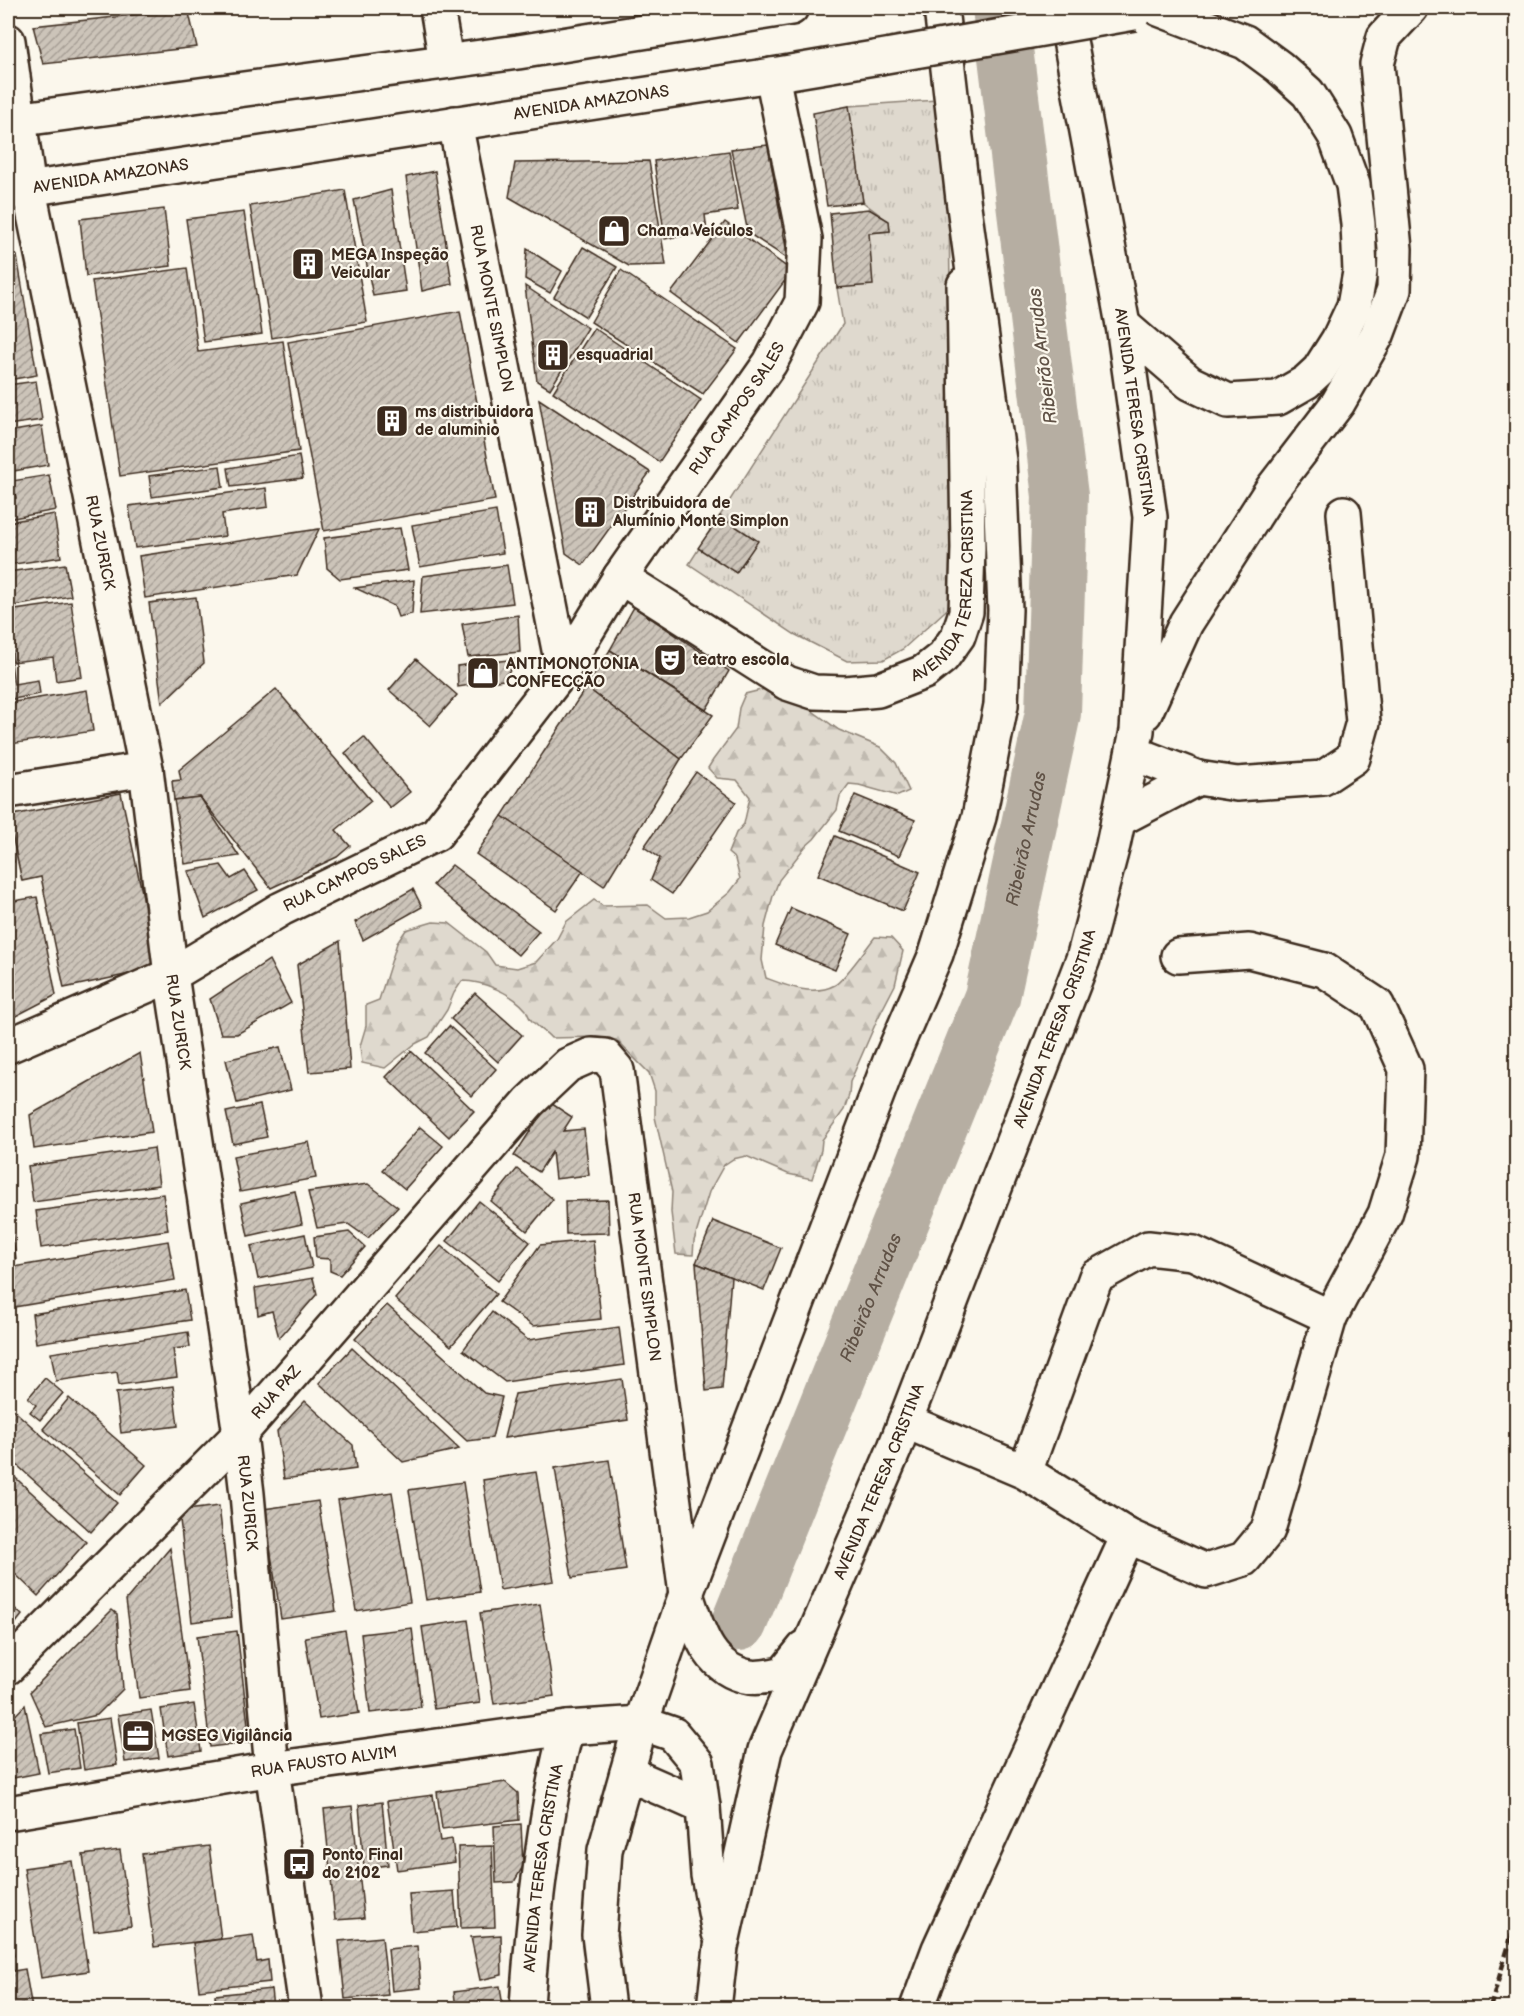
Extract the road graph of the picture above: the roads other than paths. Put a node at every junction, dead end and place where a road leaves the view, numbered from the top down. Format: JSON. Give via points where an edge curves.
{"nodes":[{"id":1,"x":436,"y":8,"type":"edge"},
{"id":2,"x":791,"y":8,"type":"edge"},
{"id":3,"x":941,"y":8,"type":"edge"},
{"id":4,"x":1064,"y":8,"type":"edge"},
{"id":5,"x":1411,"y":8,"type":"edge"},
{"id":6,"x":1155,"y":10,"type":"edge"},
{"id":7,"x":8,"y":41,"type":"edge"},
{"id":8,"x":446,"y":61,"type":"junction"},
{"id":9,"x":772,"y":75,"type":"junction"},
{"id":10,"x":13,"y":120,"type":"edge"},
{"id":11,"x":455,"y":123,"type":"junction"},
{"id":12,"x":18,"y":191,"type":"edge"},
{"id":13,"x":963,"y":199,"type":"junction"},
{"id":14,"x":1123,"y":325,"type":"junction"},
{"id":15,"x":1344,"y":513,"type":"dead end"},
{"id":16,"x":620,"y":577,"type":"junction"},
{"id":17,"x":562,"y":670,"type":"junction"},
{"id":18,"x":1135,"y":742,"type":"junction"},
{"id":19,"x":146,"y":769,"type":"junction"},
{"id":20,"x":1198,"y":778,"type":"junction"},
{"id":21,"x":8,"y":791,"type":"edge"},
{"id":22,"x":1118,"y":820,"type":"junction"},
{"id":23,"x":1178,"y":956,"type":"dead end"},
{"id":24,"x":171,"y":975,"type":"junction"},
{"id":25,"x":8,"y":1046,"type":"edge"},
{"id":26,"x":529,"y":1102,"type":"joint"},
{"id":27,"x":1330,"y":1317,"type":"junction"},
{"id":28,"x":905,"y":1421,"type":"junction"},
{"id":29,"x":240,"y":1434,"type":"junction"},
{"id":30,"x":1025,"y":1472,"type":"junction"},
{"id":31,"x":1128,"y":1536,"type":"junction"},
{"id":32,"x":687,"y":1594,"type":"junction"},
{"id":33,"x":812,"y":1639,"type":"junction"},
{"id":34,"x":8,"y":1667,"type":"edge"},
{"id":35,"x":640,"y":1723,"type":"junction"},
{"id":36,"x":567,"y":1728,"type":"junction"},
{"id":37,"x":272,"y":1769,"type":"junction"},
{"id":38,"x":627,"y":1773,"type":"junction"},
{"id":39,"x":703,"y":1807,"type":"junction"},
{"id":40,"x":8,"y":1813,"type":"edge"},
{"id":41,"x":721,"y":1947,"type":"junction"},
{"id":42,"x":306,"y":2008,"type":"edge"},
{"id":43,"x":527,"y":2008,"type":"edge"},
{"id":44,"x":609,"y":2008,"type":"edge"},
{"id":45,"x":714,"y":2008,"type":"edge"},
{"id":46,"x":917,"y":2008,"type":"edge"}],
"edges":[{"from":1,"to":8,"type":"main road"},
{"from":2,"to":8,"type":"main road"},
{"from":3,"to":13,"type":"main road"},
{"from":4,"to":14,"type":"main road","name":"AVENIDA TERESA CRISTINA"},
{"from":5,"to":18,"type":"main road","via":[[1384,37],[1377,64],[1395,249],[1391,299],[1377,335],[1338,403],[1272,489],[1186,623]]},
{"from":6,"to":9,"type":"main road","name":"AVENIDA AMAZONAS","bridge":true},
{"from":6,"to":14,"type":"main road","via":[[1245,42],[1308,93],[1335,136],[1353,185],[1360,272],[1353,306],[1338,340],[1306,382],[1278,398],[1228,400],[1209,392],[1190,383]]},
{"from":7,"to":10,"type":"main road","name":"RUA ZURICK"},
{"from":8,"to":10,"type":"main road"},
{"from":9,"to":11,"type":"main road","name":"AVENIDA AMAZONAS"},
{"from":9,"to":16,"type":"main road","name":"RUA CAMPOS SALES","via":[[805,239],[801,302],[770,363]]},
{"from":10,"to":12,"type":"main road","name":"RUA ZURICK"},
{"from":11,"to":12,"type":"main road","name":"AVENIDA AMAZONAS"},
{"from":11,"to":17,"type":"main road","name":"RUA MONTE SIMPLON"},
{"from":12,"to":19,"type":"main road","name":"RUA ZURICK"},
{"from":13,"to":16,"type":"main road","name":"AVENIDA TEREZA CRISTINA","via":[[966,612],[958,636],[943,657],[924,672],[878,690],[814,692],[787,683]]},
{"from":13,"to":32,"type":"main road","via":[[999,461],[1005,610],[1001,705],[979,818],[936,954],[886,1072]]},
{"from":14,"to":18,"type":"main road","name":"AVENIDA TERESA CRISTINA","via":[[1150,517]]},
{"from":15,"to":20,"type":"main road","via":[[1364,722],[1353,758],[1323,778],[1237,784]]},
{"from":16,"to":17,"type":"main road","name":"RUA CAMPOS SALES"},
{"from":17,"to":24,"type":"main road","name":"RUA CAMPOS SALES","via":[[436,834],[281,909]]},
{"from":18,"to":20,"type":"main road"},
{"from":18,"to":22,"type":"main road","name":"AVENIDA TERESA CRISTINA"},
{"from":19,"to":21,"type":"main road"},
{"from":19,"to":24,"type":"main road","name":"RUA ZURICK"},
{"from":20,"to":22,"type":"main road"},
{"from":22,"to":28,"type":"main road","name":"AVENIDA TERESA CRISTINA","via":[[1083,959]]},
{"from":23,"to":27,"type":"main road","via":[[1249,951],[1324,970],[1377,1005],[1406,1069],[1403,1156],[1385,1214]]},
{"from":24,"to":25,"type":"main road","name":"RUA CAMPOS SALES"},
{"from":24,"to":29,"type":"main road","name":"RUA ZURICK"},
{"from":26,"to":29,"type":"main road","name":"RUA PAZ"},
{"from":26,"to":32,"type":"main road","name":"RUA MONTE SIMPLON","via":[[568,1065],[591,1055],[605,1056],[617,1070]]},
{"from":27,"to":30,"type":"main road","via":[[1193,1253],[1148,1248],[1096,1277]]},
{"from":27,"to":31,"type":"main road","via":[[1268,1530],[1244,1558],[1206,1571]]},
{"from":28,"to":30,"type":"main road"},
{"from":28,"to":33,"type":"main road","name":"AVENIDA TERESA CRISTINA"},
{"from":29,"to":34,"type":"main road","name":"RUA PAZ"},
{"from":29,"to":37,"type":"main road","name":"RUA ZURICK"},
{"from":30,"to":31,"type":"main road"},
{"from":31,"to":46,"type":"main road","via":[[939,1949]]},
{"from":32,"to":33,"type":"main road","name":"RUA MONTE SIMPLON","via":[[700,1636],[722,1667],[752,1678],[783,1674]]},
{"from":32,"to":35,"type":"main road"},
{"from":33,"to":41,"type":"main road","name":"AVENIDA TERESA CRISTINA","via":[[765,1750]]},
{"from":35,"to":36,"type":"main road","name":"RUA FAUSTO ALVIM"},
{"from":35,"to":38,"type":"main road"},
{"from":35,"to":39,"type":"main road","via":[[673,1734],[697,1763]]},
{"from":36,"to":37,"type":"main road","name":"RUA FAUSTO ALVIM"},
{"from":36,"to":43,"type":"main road","name":"AVENIDA TERESA CRISTINA","via":[[543,1847]]},
{"from":37,"to":40,"type":"main road","name":"RUA FAUSTO ALVIM"},
{"from":37,"to":42,"type":"main road","name":"RUA ZURICK"},
{"from":38,"to":39,"type":"main road"},
{"from":38,"to":44,"type":"main road","via":[[606,1850],[599,1935]]},
{"from":39,"to":41,"type":"main road","via":[[708,1875]]},
{"from":41,"to":45,"type":"main road","name":"AVENIDA TERESA CRISTINA"}]}
